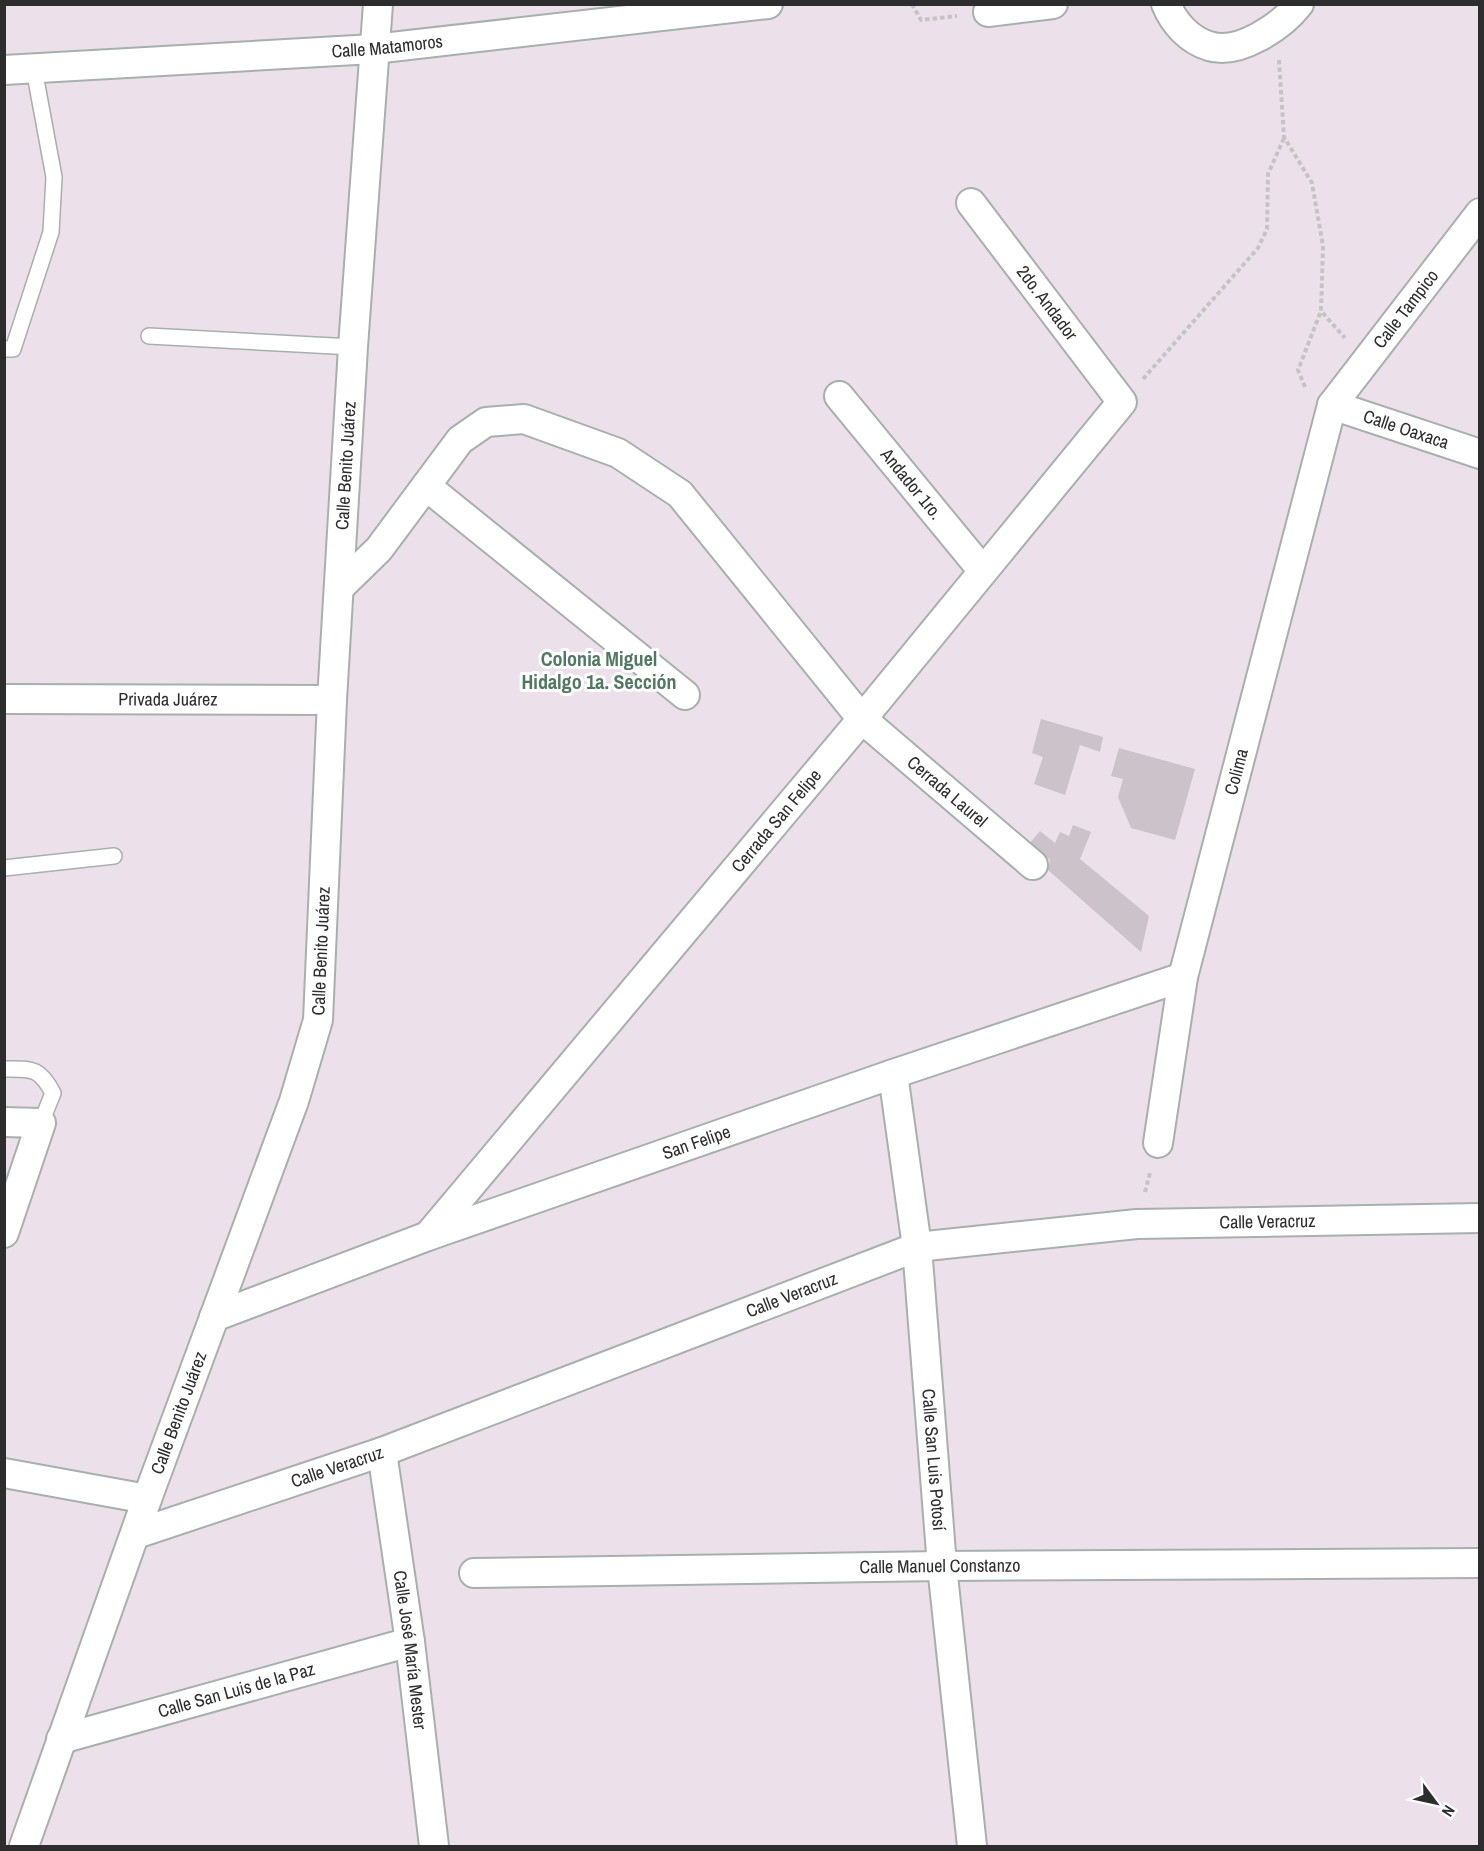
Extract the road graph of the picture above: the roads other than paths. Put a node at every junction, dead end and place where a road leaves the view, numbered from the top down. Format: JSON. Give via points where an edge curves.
{"nodes":[{"id":1,"x":378,"y":4,"type":"edge"},
{"id":2,"x":768,"y":4,"type":"edge"},
{"id":3,"x":1053,"y":4,"type":"edge"},
{"id":4,"x":1166,"y":4,"type":"edge"},
{"id":5,"x":1299,"y":4,"type":"edge"},
{"id":6,"x":988,"y":12,"type":"road end"},
{"id":7,"x":374,"y":49,"type":"junction"},
{"id":8,"x":34,"y":69,"type":"junction"},
{"id":9,"x":4,"y":70,"type":"edge"},
{"id":10,"x":971,"y":203,"type":"dead end"},
{"id":11,"x":1479,"y":213,"type":"edge"},
{"id":12,"x":149,"y":336,"type":"dead end"},
{"id":13,"x":353,"y":347,"type":"junction"},
{"id":14,"x":4,"y":349,"type":"edge"},
{"id":15,"x":839,"y":396,"type":"dead end"},
{"id":16,"x":1122,"y":402,"type":"joint"},
{"id":17,"x":1332,"y":405,"type":"junction"},
{"id":18,"x":1479,"y":454,"type":"edge"},
{"id":19,"x":426,"y":486,"type":"junction"},
{"id":20,"x":983,"y":571,"type":"junction"},
{"id":21,"x":339,"y":588,"type":"junction"},
{"id":22,"x":685,"y":695,"type":"dead end"},
{"id":23,"x":4,"y":699,"type":"edge"},
{"id":24,"x":332,"y":700,"type":"junction"},
{"id":25,"x":862,"y":719,"type":"junction"},
{"id":26,"x":114,"y":856,"type":"dead end"},
{"id":27,"x":1033,"y":865,"type":"dead end"},
{"id":28,"x":4,"y":868,"type":"edge"},
{"id":29,"x":1183,"y":977,"type":"junction"},
{"id":30,"x":4,"y":1070,"type":"edge"},
{"id":31,"x":893,"y":1074,"type":"junction"},
{"id":32,"x":4,"y":1122,"type":"edge"},
{"id":33,"x":41,"y":1123,"type":"junction"},
{"id":34,"x":1158,"y":1143,"type":"road end"},
{"id":35,"x":1479,"y":1218,"type":"edge"},
{"id":36,"x":4,"y":1233,"type":"edge"},
{"id":37,"x":428,"y":1236,"type":"junction"},
{"id":38,"x":916,"y":1247,"type":"junction"},
{"id":39,"x":214,"y":1317,"type":"junction"},
{"id":40,"x":382,"y":1452,"type":"junction"},
{"id":41,"x":4,"y":1473,"type":"edge"},
{"id":42,"x":147,"y":1499,"type":"junction"},
{"id":43,"x":136,"y":1534,"type":"junction"},
{"id":44,"x":1479,"y":1563,"type":"edge"},
{"id":45,"x":942,"y":1566,"type":"junction"},
{"id":46,"x":474,"y":1573,"type":"dead end"},
{"id":47,"x":410,"y":1642,"type":"junction"},
{"id":48,"x":61,"y":1739,"type":"junction"},
{"id":49,"x":24,"y":1846,"type":"edge"},
{"id":50,"x":434,"y":1846,"type":"edge"},
{"id":51,"x":972,"y":1846,"type":"edge"}],
"edges":[{"from":1,"to":7,"type":"street","name":"Calle Benito Juárez"},
{"from":2,"to":7,"type":"street","name":"Calle Matamoros"},
{"from":3,"to":6,"type":"street"},
{"from":4,"to":5,"type":"street","via":[[1188,35],[1210,47],[1233,47],[1254,40],[1277,26]]},
{"from":7,"to":8,"type":"street","name":"Calle Matamoros"},
{"from":7,"to":13,"type":"street","name":"Calle Benito Juárez"},
{"from":8,"to":9,"type":"street","name":"Calle Matamoros"},
{"from":8,"to":14,"type":"lane","via":[[54,177],[51,232],[13,349]]},
{"from":10,"to":16,"type":"street","name":"2do. Andador"},
{"from":11,"to":17,"type":"street","name":"Calle Tampico"},
{"from":12,"to":13,"type":"lane"},
{"from":13,"to":21,"type":"street","name":"Calle Benito Juárez"},
{"from":15,"to":20,"type":"street","name":"Andador 1ro."},
{"from":16,"to":20,"type":"street","name":"Cerrada San Felipe"},
{"from":17,"to":18,"type":"street","name":"Calle Oaxaca"},
{"from":17,"to":29,"type":"street","name":"Colima"},
{"from":19,"to":21,"type":"street","name":"Cerrada Laurel","via":[[379,549]]},
{"from":19,"to":22,"type":"street"},
{"from":19,"to":25,"type":"street","name":"Cerrada Laurel","via":[[460,440],[486,422],[524,419],[618,453],[680,494]]},
{"from":20,"to":25,"type":"street","name":"Cerrada San Felipe"},
{"from":21,"to":24,"type":"street","name":"Calle Benito Juárez"},
{"from":23,"to":24,"type":"street","name":"Privada Juárez"},
{"from":24,"to":39,"type":"street","name":"Calle Benito Juárez","via":[[318,1020],[294,1101]]},
{"from":25,"to":27,"type":"street","name":"Cerrada Laurel"},
{"from":25,"to":37,"type":"street","name":"Cerrada San Felipe"},
{"from":26,"to":28,"type":"lane"},
{"from":29,"to":31,"type":"street","name":"San Felipe"},
{"from":29,"to":34,"type":"street","name":"Colima"},
{"from":30,"to":33,"type":"lane","via":[[30,1069],[45,1078],[53,1093]]},
{"from":31,"to":37,"type":"street","name":"San Felipe"},
{"from":31,"to":38,"type":"street","name":"Calle San Luis Potosí"},
{"from":32,"to":33,"type":"street"},
{"from":33,"to":36,"type":"street"},
{"from":35,"to":38,"type":"street","name":"Calle Veracruz","via":[[1137,1224]]},
{"from":37,"to":39,"type":"street","name":"San Felipe"},
{"from":38,"to":40,"type":"street","name":"Calle Veracruz"},
{"from":38,"to":45,"type":"street","name":"Calle San Luis Potosí"},
{"from":39,"to":42,"type":"street","name":"Calle Benito Juárez"},
{"from":40,"to":43,"type":"street","name":"Calle Veracruz"},
{"from":40,"to":47,"type":"street","name":"Calle José María Mester"},
{"from":41,"to":42,"type":"street"},
{"from":42,"to":43,"type":"street","name":"Calle Benito Juárez"},
{"from":43,"to":48,"type":"street","name":"Calle Benito Juárez"},
{"from":44,"to":45,"type":"street","name":"Calle Manuel Constanzo"},
{"from":45,"to":46,"type":"street","name":"Calle Manuel Constanzo"},
{"from":45,"to":51,"type":"street","name":"Calle San Luis Potosí"},
{"from":47,"to":48,"type":"street","name":"Calle San Luis de la Paz"},
{"from":47,"to":50,"type":"street","name":"Calle José María Mester"},
{"from":48,"to":49,"type":"street","name":"Calle Benito Juárez"}]}
